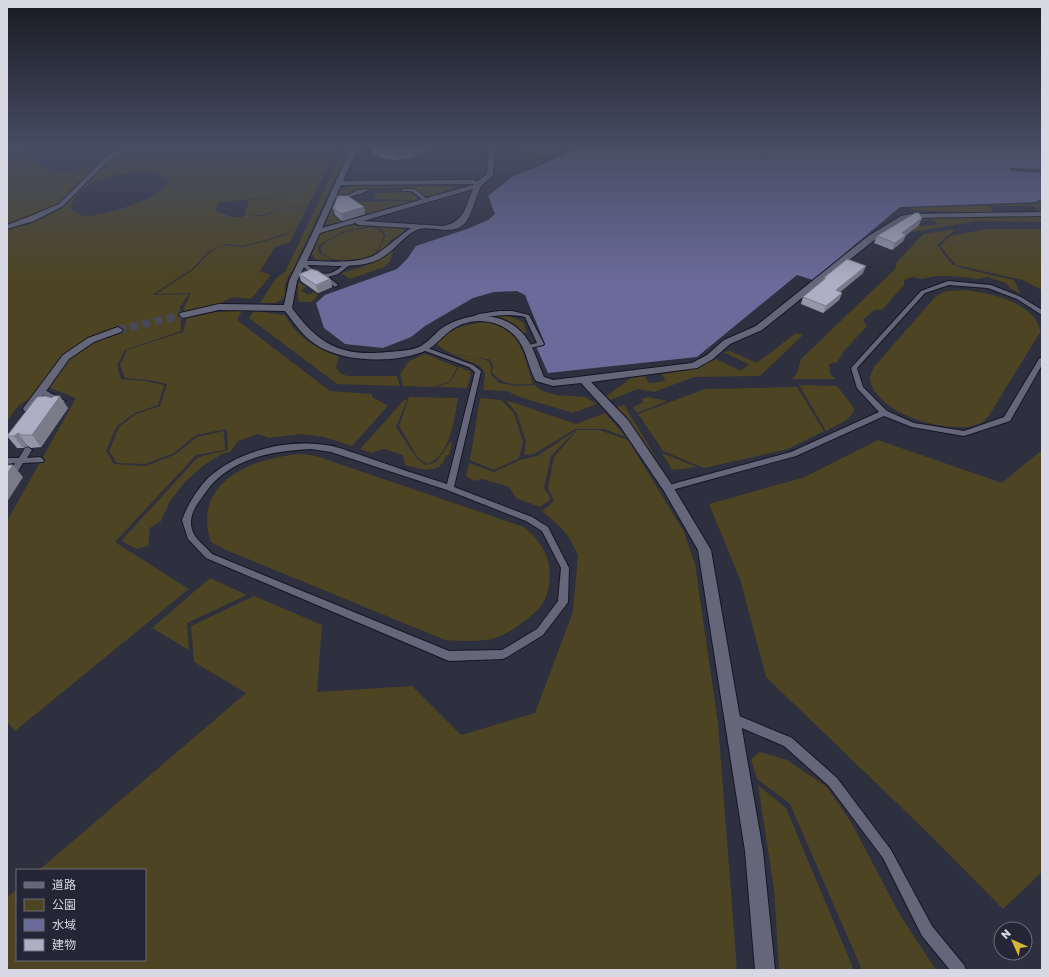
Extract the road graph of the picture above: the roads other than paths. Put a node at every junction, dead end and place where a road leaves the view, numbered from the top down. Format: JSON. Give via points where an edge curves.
{"nodes":[{"id":1,"x":75,"y":192,"type":"edge"},
{"id":2,"x":335,"y":192,"type":"edge"},
{"id":3,"x":359,"y":192,"type":"edge"},
{"id":4,"x":415,"y":192,"type":"edge"},
{"id":5,"x":454,"y":192,"type":"edge"},
{"id":6,"x":477,"y":192,"type":"edge"},
{"id":7,"x":332,"y":197,"type":"junction"},
{"id":8,"x":426,"y":200,"type":"junction"},
{"id":9,"x":1042,"y":214,"type":"edge"},
{"id":10,"x":350,"y":222,"type":"junction"},
{"id":11,"x":418,"y":227,"type":"junction"},
{"id":12,"x":7,"y":228,"type":"edge"},
{"id":13,"x":317,"y":232,"type":"junction"},
{"id":14,"x":302,"y":263,"type":"junction"},
{"id":15,"x":349,"y":263,"type":"junction"},
{"id":16,"x":324,"y":277,"type":"junction"},
{"id":17,"x":335,"y":285,"type":"dead end"},
{"id":18,"x":288,"y":308,"type":"junction"},
{"id":19,"x":1042,"y":313,"type":"edge"},
{"id":20,"x":184,"y":315,"type":"tunnel mouth"},
{"id":21,"x":471,"y":319,"type":"junction"},
{"id":22,"x":118,"y":330,"type":"tunnel mouth"},
{"id":23,"x":527,"y":347,"type":"junction"},
{"id":24,"x":422,"y":348,"type":"junction"},
{"id":25,"x":1042,"y":359,"type":"edge"},
{"id":26,"x":583,"y":380,"type":"junction"},
{"id":27,"x":42,"y":391,"type":"junction"},
{"id":28,"x":58,"y":407,"type":"edge"},
{"id":29,"x":884,"y":413,"type":"junction"},
{"id":30,"x":24,"y":415,"type":"edge"},
{"id":31,"x":28,"y":450,"type":"dead end"},
{"id":32,"x":21,"y":460,"type":"junction"},
{"id":33,"x":40,"y":460,"type":"dead end"},
{"id":34,"x":7,"y":461,"type":"edge"},
{"id":35,"x":12,"y":474,"type":"edge"},
{"id":36,"x":450,"y":488,"type":"junction"},
{"id":37,"x":668,"y":488,"type":"junction"},
{"id":38,"x":732,"y":718,"type":"junction"},
{"id":39,"x":765,"y":970,"type":"edge"},
{"id":40,"x":960,"y":970,"type":"edge"}],
"edges":[{"from":1,"to":12,"type":"street","via":[[61,205]]},
{"from":2,"to":7,"type":"street"},
{"from":3,"to":7,"type":"lane","via":[[349,196]]},
{"from":4,"to":8,"type":"lane"},
{"from":5,"to":8,"type":"street"},
{"from":6,"to":11,"type":"street","via":[[464,221],[443,228]]},
{"from":7,"to":13,"type":"street"},
{"from":8,"to":10,"type":"street"},
{"from":9,"to":26,"type":"street","via":[[904,218],[870,239],[759,328],[727,342],[710,357],[694,366]]},
{"from":10,"to":11,"type":"street"},
{"from":10,"to":13,"type":"street"},
{"from":11,"to":15,"type":"street","via":[[380,256]]},
{"from":13,"to":14,"type":"street"},
{"from":14,"to":15,"type":"street"},
{"from":14,"to":16,"type":"lane"},
{"from":14,"to":18,"type":"street","via":[[293,281]]},
{"from":15,"to":16,"type":"lane","via":[[334,275]]},
{"from":16,"to":17,"type":"lane"},
{"from":18,"to":20,"type":"street","via":[[219,307]]},
{"from":18,"to":24,"type":"street","via":[[301,326],[320,344],[342,352],[357,356],[390,355]]},
{"from":19,"to":29,"type":"lane","via":[[1019,298],[989,286],[948,283],[923,292],[854,368],[860,388]]},
{"from":21,"to":23,"type":"street","via":[[490,320],[509,326]]},
{"from":21,"to":23,"type":"lane","via":[[496,312],[512,312],[527,316],[541,344]]},
{"from":21,"to":24,"type":"street","via":[[449,328]]},
{"from":22,"to":27,"type":"street","via":[[91,340],[66,357]]},
{"from":23,"to":26,"type":"street","via":[[540,379],[553,383]]},
{"from":24,"to":36,"type":"lane","via":[[478,371]]},
{"from":25,"to":29,"type":"lane","via":[[1007,419],[964,434],[912,426]]},
{"from":26,"to":37,"type":"street","via":[[624,422]]},
{"from":27,"to":28,"type":"lane","via":[[62,400]]},
{"from":27,"to":30,"type":"street"},
{"from":29,"to":37,"type":"lane","via":[[793,454]]},
{"from":31,"to":32,"type":"lane"},
{"from":32,"to":33,"type":"lane"},
{"from":32,"to":34,"type":"lane"},
{"from":32,"to":35,"type":"lane"},
{"from":36,"to":36,"type":"lane","via":[[529,519],[545,528],[566,568],[563,602],[540,632],[503,654],[450,656],[216,559],[209,556],[191,537],[186,520],[193,503],[211,480],[227,467],[256,454],[281,448],[311,446],[332,449]]},
{"from":37,"to":38,"type":"street","via":[[704,550]]},
{"from":38,"to":39,"type":"street","via":[[754,851]]},
{"from":38,"to":40,"type":"lane","via":[[788,742],[833,782],[887,854],[927,931]]}]}
